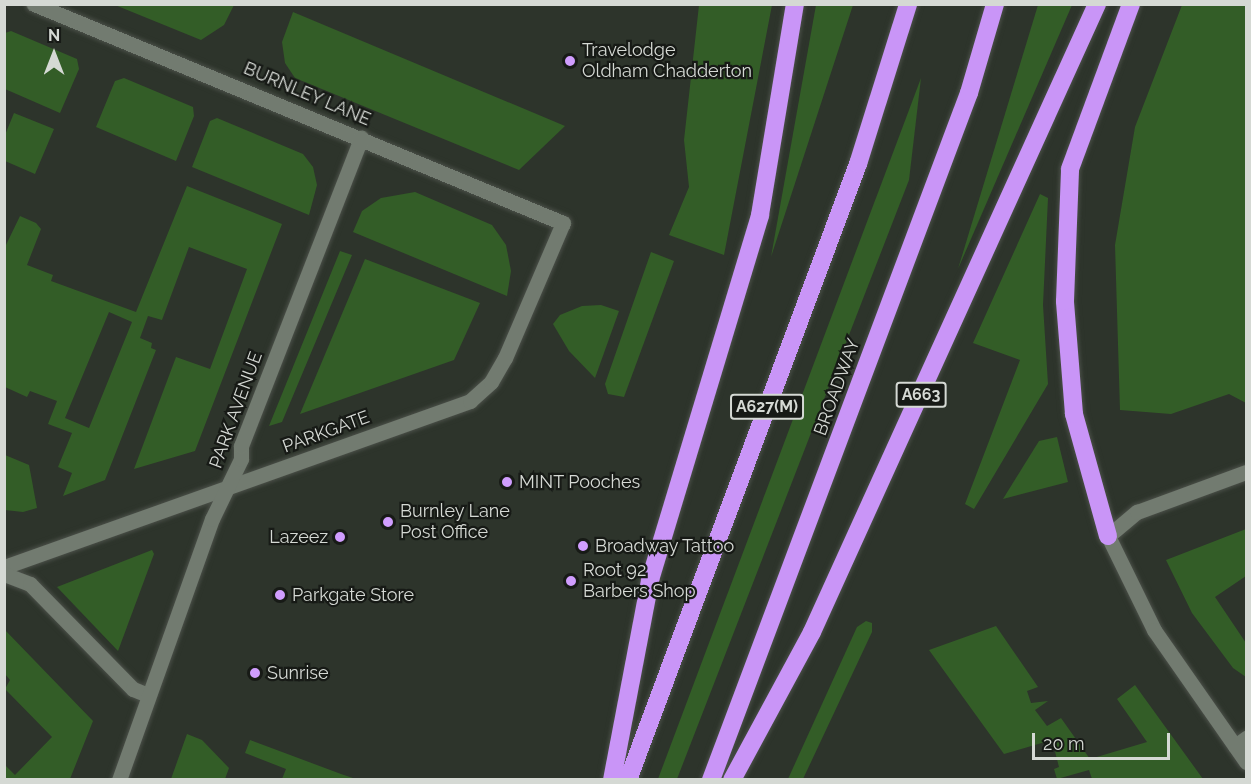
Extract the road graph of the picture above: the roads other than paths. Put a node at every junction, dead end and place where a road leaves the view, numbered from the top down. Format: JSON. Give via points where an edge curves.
{"nodes":[{"id":1,"x":34,"y":4,"type":"edge"},
{"id":2,"x":795,"y":4,"type":"edge"},
{"id":3,"x":908,"y":4,"type":"edge"},
{"id":4,"x":1097,"y":4,"type":"edge"},
{"id":5,"x":1131,"y":4,"type":"edge"},
{"id":6,"x":995,"y":5,"type":"edge"},
{"id":7,"x":361,"y":138,"type":"junction"},
{"id":8,"x":563,"y":223,"type":"joint"},
{"id":9,"x":1246,"y":472,"type":"edge"},
{"id":10,"x":228,"y":488,"type":"junction"},
{"id":11,"x":1108,"y":536,"type":"junction"},
{"id":12,"x":4,"y":567,"type":"edge"},
{"id":13,"x":4,"y":574,"type":"edge"},
{"id":14,"x":148,"y":695,"type":"junction"},
{"id":15,"x":1241,"y":742,"type":"edge"},
{"id":16,"x":1246,"y":762,"type":"edge"},
{"id":17,"x":119,"y":780,"type":"edge"},
{"id":18,"x":612,"y":780,"type":"edge"},
{"id":19,"x":628,"y":780,"type":"edge"},
{"id":20,"x":711,"y":780,"type":"edge"},
{"id":21,"x":732,"y":780,"type":"edge"}],
"edges":[{"from":1,"to":7,"type":"street","name":"BURNLEY LANE"},
{"from":2,"to":18,"type":"highway","via":[[760,215],[651,580]]},
{"from":3,"to":19,"type":"highway","number":"A627(M)","via":[[858,164]]},
{"from":4,"to":21,"type":"highway","number":"A663","via":[[812,632]]},
{"from":5,"to":11,"type":"highway","via":[[1070,169],[1065,301],[1074,414]]},
{"from":6,"to":20,"type":"highway","name":"BROADWAY","via":[[965,104]]},
{"from":7,"to":8,"type":"street","name":"BURNLEY LANE"},
{"from":7,"to":10,"type":"street","name":"PARK AVENUE"},
{"from":8,"to":10,"type":"street","name":"PARKGATE","via":[[505,358],[491,382],[470,400]]},
{"from":9,"to":11,"type":"street","via":[[1137,512]]},
{"from":10,"to":12,"type":"street","name":"PARKGATE"},
{"from":10,"to":14,"type":"street","name":"PARK AVENUE","via":[[212,519]]},
{"from":11,"to":15,"type":"street","via":[[1154,630]]},
{"from":13,"to":14,"type":"street","via":[[30,584],[133,689]]},
{"from":14,"to":17,"type":"street","name":"PARK AVENUE"},
{"from":15,"to":16,"type":"street"}]}
